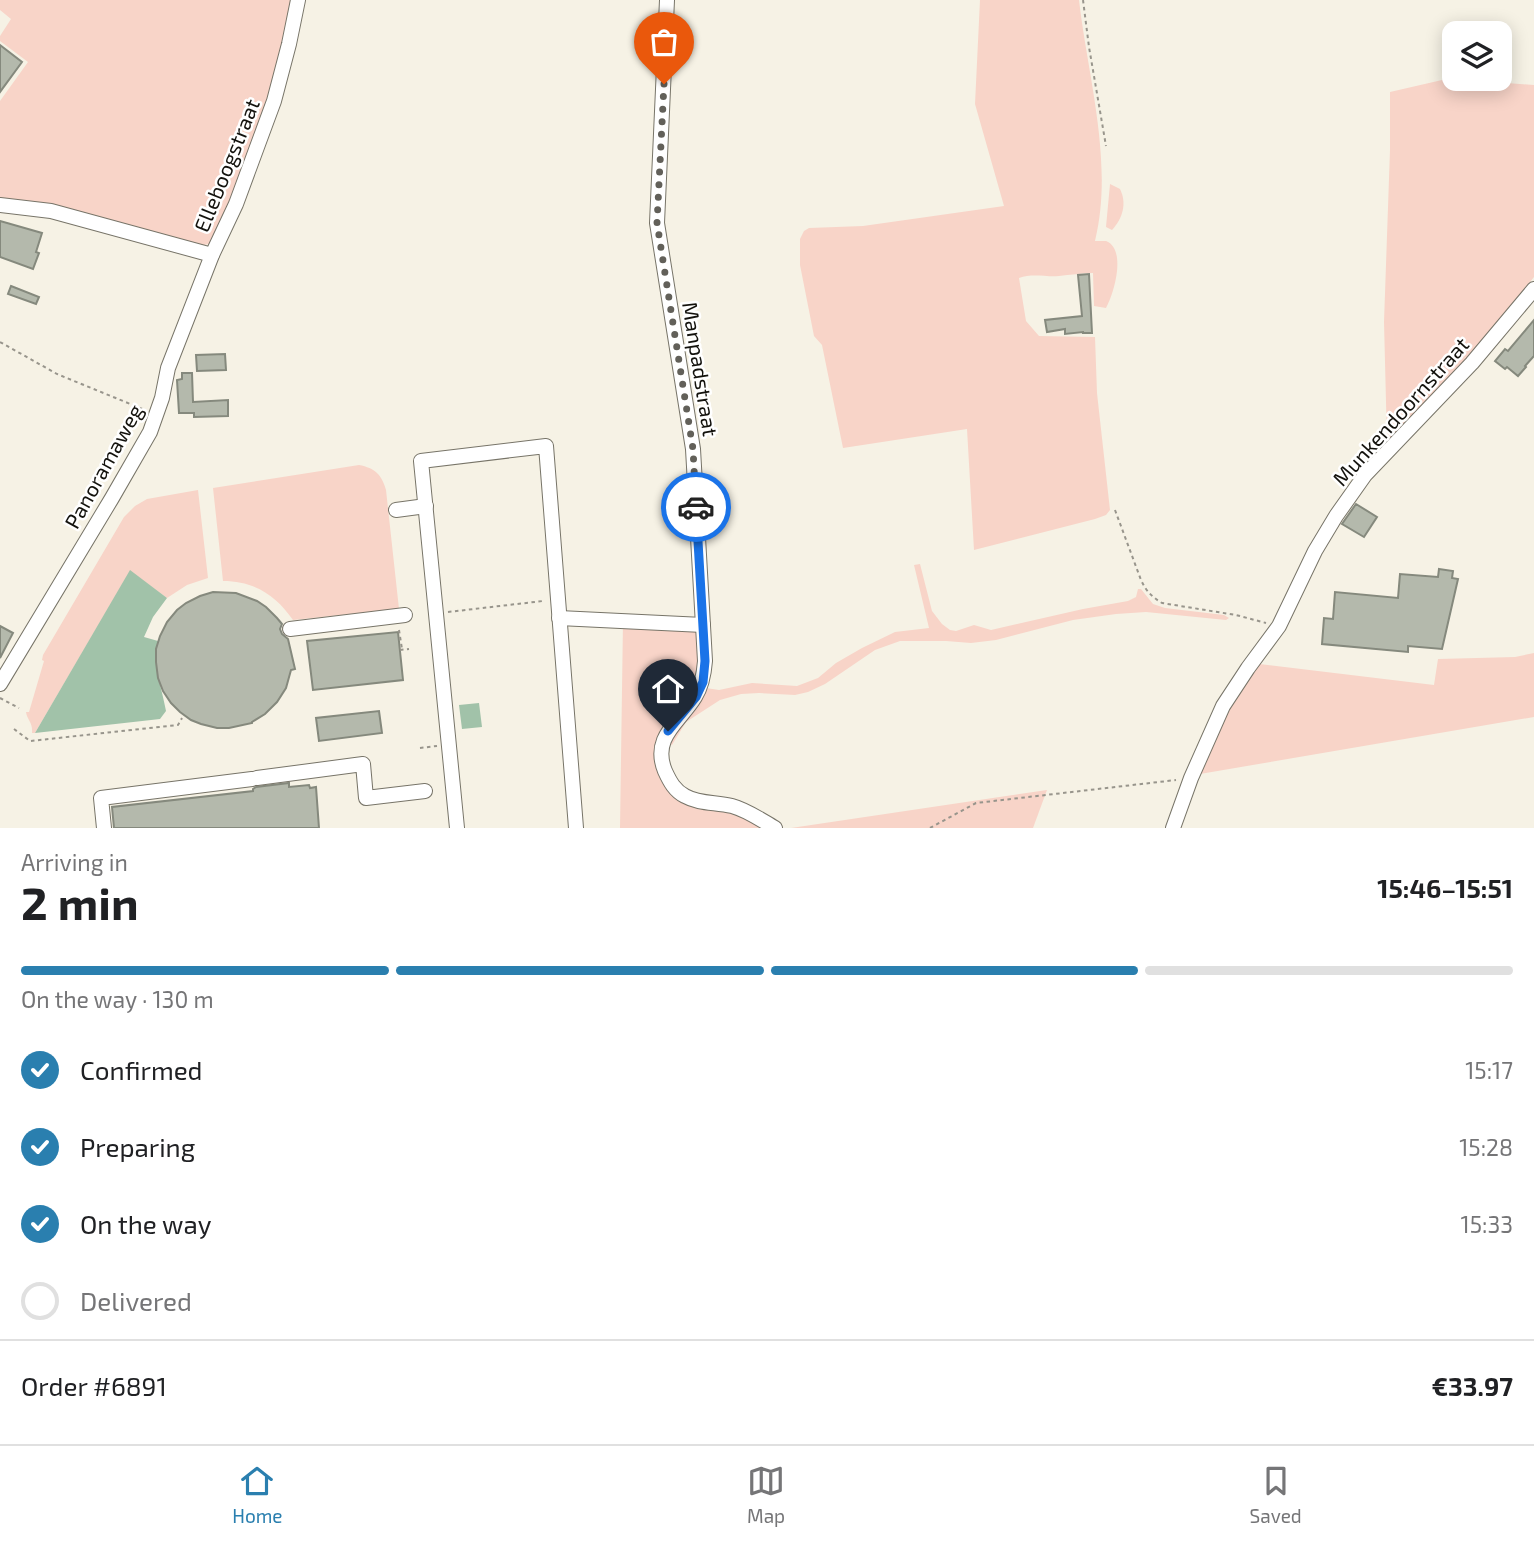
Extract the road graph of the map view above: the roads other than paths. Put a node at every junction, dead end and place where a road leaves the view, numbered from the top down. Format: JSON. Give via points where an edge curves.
{"nodes":[{"id":1,"x":298,"y":0,"type":"edge"},
{"id":2,"x":667,"y":0,"type":"edge"},
{"id":3,"x":0,"y":205,"type":"edge"},
{"id":4,"x":212,"y":255,"type":"junction"},
{"id":5,"x":1534,"y":289,"type":"edge"},
{"id":6,"x":426,"y":506,"type":"junction"},
{"id":7,"x":396,"y":510,"type":"dead end"},
{"id":8,"x":402,"y":616,"type":"road end"},
{"id":9,"x":559,"y":618,"type":"junction"},
{"id":10,"x":703,"y":625,"type":"junction"},
{"id":11,"x":290,"y":629,"type":"dead end"},
{"id":12,"x":0,"y":684,"type":"edge"},
{"id":13,"x":425,"y":791,"type":"dead end"},
{"id":14,"x":104,"y":828,"type":"edge"},
{"id":15,"x":457,"y":828,"type":"edge"},
{"id":16,"x":576,"y":828,"type":"edge"},
{"id":17,"x":775,"y":828,"type":"edge"},
{"id":18,"x":1173,"y":828,"type":"edge"}],
"edges":[{"from":1,"to":4,"type":"street","name":"Elleboogstraat","via":[[275,101]]},
{"from":2,"to":10,"type":"street","name":"Manpadstraat","via":[[657,223],[693,449]]},
{"from":3,"to":4,"type":"street","name":"Elleboogstraat","via":[[51,211]]},
{"from":4,"to":12,"type":"street","name":"Panoramaweg","via":[[168,368],[150,432]]},
{"from":5,"to":18,"type":"street","name":"Munkendoornstraat","via":[[1350,495],[1315,551],[1279,626],[1223,706]]},
{"from":6,"to":7,"type":"street"},
{"from":6,"to":9,"type":"street","via":[[421,461],[546,446]]},
{"from":6,"to":15,"type":"street"},
{"from":8,"to":11,"type":"street"},
{"from":9,"to":10,"type":"street"},
{"from":9,"to":16,"type":"street"},
{"from":10,"to":17,"type":"street","name":"Manpadstraat","via":[[703,682],[664,740],[664,769],[687,797],[732,806]]},
{"from":13,"to":14,"type":"street","via":[[366,798],[363,764],[101,798]]}]}
